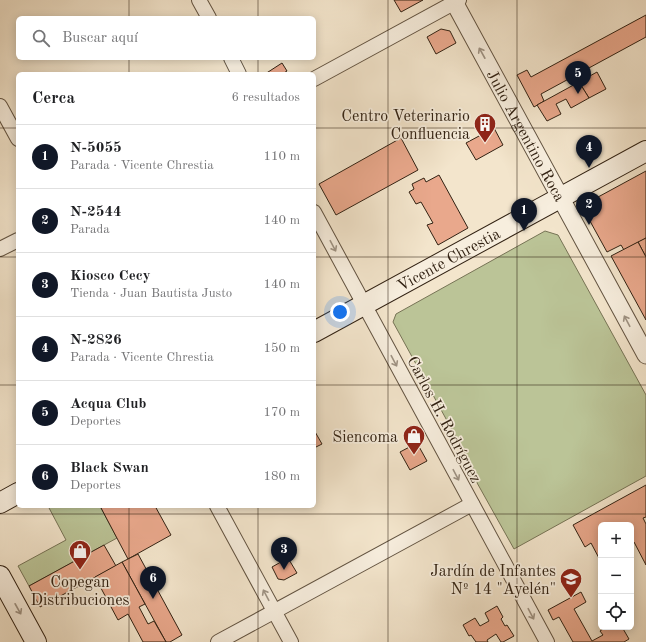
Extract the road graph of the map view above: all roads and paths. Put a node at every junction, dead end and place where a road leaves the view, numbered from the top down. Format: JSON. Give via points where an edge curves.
{"nodes":[{"id":1,"x":199,"y":0,"type":"edge"},
{"id":2,"x":455,"y":1,"type":"edge"},
{"id":3,"x":208,"y":16,"type":"edge"},
{"id":4,"x":232,"y":60,"type":"edge"},
{"id":5,"x":238,"y":72,"type":"edge"},
{"id":6,"x":316,"y":78,"type":"edge"},
{"id":7,"x":0,"y":106,"type":"edge"},
{"id":8,"x":16,"y":135,"type":"edge"},
{"id":9,"x":646,"y":152,"type":"edge"},
{"id":10,"x":561,"y":198,"type":"junction"},
{"id":11,"x":316,"y":216,"type":"edge"},
{"id":12,"x":16,"y":241,"type":"edge"},
{"id":13,"x":0,"y":249,"type":"edge"},
{"id":14,"x":364,"y":305,"type":"junction"},
{"id":15,"x":316,"y":331,"type":"edge"},
{"id":16,"x":646,"y":355,"type":"edge"},
{"id":17,"x":16,"y":494,"type":"edge"},
{"id":18,"x":0,"y":503,"type":"edge"},
{"id":19,"x":472,"y":504,"type":"junction"},
{"id":20,"x":218,"y":508,"type":"edge"},
{"id":21,"x":0,"y":576,"type":"edge"},
{"id":22,"x":274,"y":611,"type":"junction"},
{"id":23,"x":36,"y":642,"type":"edge"},
{"id":24,"x":218,"y":642,"type":"edge"},
{"id":25,"x":291,"y":642,"type":"edge"},
{"id":26,"x":547,"y":642,"type":"edge"}],
"edges":[{"from":1,"to":3,"type":"street"},
{"from":2,"to":6,"type":"street"},
{"from":10,"to":2,"type":"street","name":"Julio Argentino Roca","one_way":true},
{"from":4,"to":5,"type":"street"},
{"from":7,"to":8,"type":"street"},
{"from":9,"to":10,"type":"main road","name":"Vicente Chrestia"},
{"from":10,"to":14,"type":"main road","name":"Vicente Chrestia"},
{"from":16,"to":10,"type":"street","name":"Julio Argentino Roca","one_way":true},
{"from":11,"to":14,"type":"street","name":"Carlos H. Rodríguez","one_way":true},
{"from":12,"to":13,"type":"street"},
{"from":14,"to":15,"type":"main road","name":"Vicente Chrestia"},
{"from":14,"to":19,"type":"street","name":"Carlos H. Rodríguez","one_way":true},
{"from":17,"to":18,"type":"main road"},
{"from":19,"to":22,"type":"street"},
{"from":19,"to":26,"type":"street","name":"Carlos H. Rodríguez","one_way":true},
{"from":22,"to":20,"type":"street","one_way":true},
{"from":21,"to":23,"type":"main road","one_way":true},
{"from":22,"to":24,"type":"street"},
{"from":22,"to":25,"type":"street"}]}
